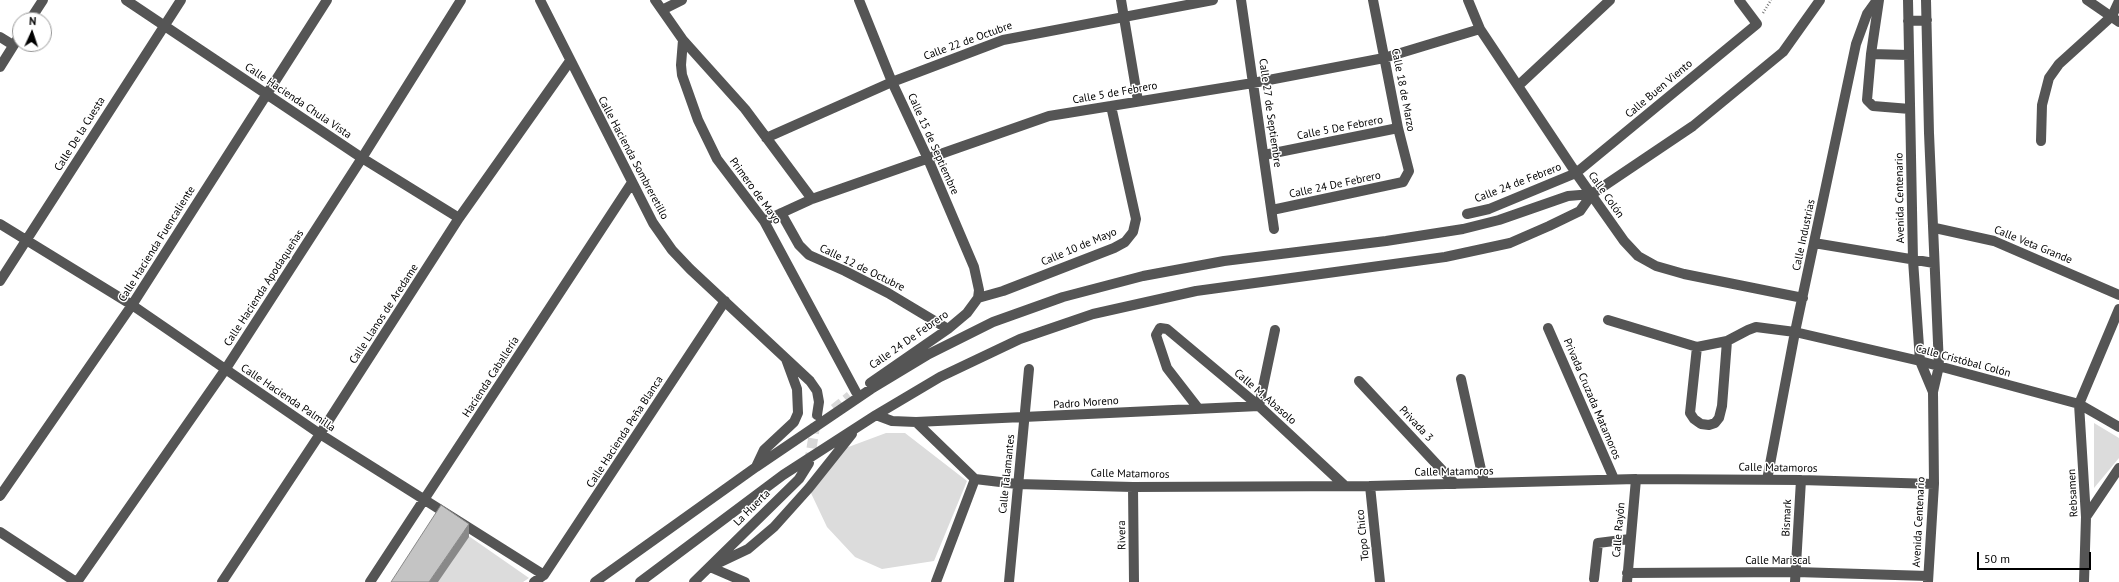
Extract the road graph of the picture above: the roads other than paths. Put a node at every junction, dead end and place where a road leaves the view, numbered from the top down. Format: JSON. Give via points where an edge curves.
{"nodes":[{"id":1,"x":43,"y":0,"type":"edge"},
{"id":2,"x":126,"y":0,"type":"edge"},
{"id":3,"x":181,"y":0,"type":"edge"},
{"id":4,"x":327,"y":0,"type":"edge"},
{"id":5,"x":461,"y":0,"type":"edge"},
{"id":6,"x":540,"y":0,"type":"edge"},
{"id":7,"x":655,"y":0,"type":"edge"},
{"id":8,"x":682,"y":0,"type":"edge"},
{"id":9,"x":859,"y":0,"type":"edge"},
{"id":10,"x":1121,"y":0,"type":"edge"},
{"id":11,"x":1213,"y":0,"type":"edge"},
{"id":12,"x":1241,"y":0,"type":"edge"},
{"id":13,"x":1373,"y":0,"type":"edge"},
{"id":14,"x":1468,"y":0,"type":"edge"},
{"id":15,"x":1610,"y":0,"type":"edge"},
{"id":16,"x":1739,"y":0,"type":"edge"},
{"id":17,"x":1820,"y":0,"type":"edge"},
{"id":18,"x":1878,"y":0,"type":"edge"},
{"id":19,"x":1908,"y":0,"type":"edge"},
{"id":20,"x":1926,"y":0,"type":"edge"},
{"id":21,"x":2086,"y":0,"type":"edge"},
{"id":22,"x":2119,"y":1,"type":"edge"},
{"id":23,"x":662,"y":10,"type":"junction"},
{"id":24,"x":35,"y":12,"type":"edge"},
{"id":25,"x":1125,"y":17,"type":"junction"},
{"id":26,"x":2115,"y":19,"type":"edge"},
{"id":27,"x":1927,"y":20,"type":"junction"},
{"id":28,"x":1908,"y":21,"type":"junction"},
{"id":29,"x":164,"y":24,"type":"junction"},
{"id":30,"x":1480,"y":29,"type":"junction"},
{"id":31,"x":0,"y":37,"type":"edge"},
{"id":32,"x":683,"y":40,"type":"junction"},
{"id":33,"x":12,"y":44,"type":"edge"},
{"id":34,"x":12,"y":47,"type":"edge"},
{"id":35,"x":1871,"y":54,"type":"junction"},
{"id":36,"x":1908,"y":55,"type":"junction"},
{"id":37,"x":1384,"y":58,"type":"junction"},
{"id":38,"x":570,"y":61,"type":"junction"},
{"id":39,"x":0,"y":67,"type":"edge"},
{"id":40,"x":892,"y":82,"type":"junction"},
{"id":41,"x":1253,"y":84,"type":"junction"},
{"id":42,"x":1519,"y":85,"type":"junction"},
{"id":43,"x":266,"y":93,"type":"junction"},
{"id":44,"x":1138,"y":100,"type":"junction"},
{"id":45,"x":1111,"y":106,"type":"junction"},
{"id":46,"x":1910,"y":109,"type":"junction"},
{"id":47,"x":1398,"y":128,"type":"junction"},
{"id":48,"x":1929,"y":133,"type":"junction"},
{"id":49,"x":1910,"y":134,"type":"junction"},
{"id":50,"x":766,"y":138,"type":"junction"},
{"id":51,"x":2041,"y":141,"type":"dead end"},
{"id":52,"x":1264,"y":155,"type":"junction"},
{"id":53,"x":362,"y":158,"type":"junction"},
{"id":54,"x":928,"y":159,"type":"junction"},
{"id":55,"x":1576,"y":173,"type":"junction"},
{"id":56,"x":1403,"y":182,"type":"joint"},
{"id":57,"x":632,"y":184,"type":"junction"},
{"id":58,"x":1592,"y":194,"type":"junction"},
{"id":59,"x":812,"y":200,"type":"junction"},
{"id":60,"x":1272,"y":210,"type":"junction"},
{"id":61,"x":781,"y":213,"type":"junction"},
{"id":62,"x":1467,"y":214,"type":"dead end"},
{"id":63,"x":460,"y":218,"type":"junction"},
{"id":64,"x":764,"y":221,"type":"junction"},
{"id":65,"x":0,"y":224,"type":"edge"},
{"id":66,"x":1934,"y":228,"type":"junction"},
{"id":67,"x":1274,"y":229,"type":"dead end"},
{"id":68,"x":28,"y":241,"type":"junction"},
{"id":69,"x":1814,"y":243,"type":"junction"},
{"id":70,"x":1913,"y":260,"type":"junction"},
{"id":71,"x":1934,"y":263,"type":"junction"},
{"id":72,"x":0,"y":281,"type":"edge"},
{"id":73,"x":2119,"y":295,"type":"edge"},
{"id":74,"x":978,"y":298,"type":"junction"},
{"id":75,"x":1803,"y":298,"type":"junction"},
{"id":76,"x":725,"y":301,"type":"junction"},
{"id":77,"x":132,"y":305,"type":"junction"},
{"id":78,"x":2119,"y":308,"type":"edge"},
{"id":79,"x":1608,"y":320,"type":"dead end"},
{"id":80,"x":948,"y":328,"type":"junction"},
{"id":81,"x":1548,"y":328,"type":"dead end"},
{"id":82,"x":1275,"y":330,"type":"dead end"},
{"id":83,"x":1796,"y":332,"type":"junction"},
{"id":84,"x":1727,"y":341,"type":"junction"},
{"id":85,"x":1697,"y":347,"type":"junction"},
{"id":86,"x":785,"y":355,"type":"junction"},
{"id":87,"x":1920,"y":361,"type":"junction"},
{"id":88,"x":1939,"y":366,"type":"junction"},
{"id":89,"x":1029,"y":369,"type":"dead end"},
{"id":90,"x":225,"y":370,"type":"junction"},
{"id":91,"x":1461,"y":379,"type":"dead end"},
{"id":92,"x":1359,"y":381,"type":"dead end"},
{"id":93,"x":1932,"y":392,"type":"junction"},
{"id":94,"x":853,"y":394,"type":"joint"},
{"id":95,"x":2079,"y":404,"type":"junction"},
{"id":96,"x":1259,"y":406,"type":"junction"},
{"id":97,"x":1198,"y":408,"type":"junction"},
{"id":98,"x":817,"y":415,"type":"tunnel mouth"},
{"id":99,"x":876,"y":415,"type":"junction"},
{"id":100,"x":1024,"y":419,"type":"junction"},
{"id":101,"x":916,"y":422,"type":"junction"},
{"id":102,"x":2119,"y":426,"type":"edge"},
{"id":103,"x":856,"y":428,"type":"junction"},
{"id":104,"x":320,"y":434,"type":"junction"},
{"id":105,"x":809,"y":463,"type":"tunnel mouth"},
{"id":106,"x":756,"y":467,"type":"junction"},
{"id":107,"x":2119,"y":468,"type":"edge"},
{"id":108,"x":974,"y":479,"type":"junction"},
{"id":109,"x":1636,"y":479,"type":"junction"},
{"id":110,"x":1614,"y":480,"type":"junction"},
{"id":111,"x":1767,"y":480,"type":"junction"},
{"id":112,"x":1801,"y":480,"type":"junction"},
{"id":113,"x":1484,"y":483,"type":"junction"},
{"id":114,"x":1018,"y":484,"type":"junction"},
{"id":115,"x":1455,"y":484,"type":"junction"},
{"id":116,"x":1934,"y":484,"type":"junction"},
{"id":117,"x":1344,"y":485,"type":"junction"},
{"id":118,"x":1370,"y":486,"type":"junction"},
{"id":119,"x":1133,"y":487,"type":"junction"},
{"id":120,"x":0,"y":496,"type":"edge"},
{"id":121,"x":425,"y":498,"type":"junction"},
{"id":122,"x":2086,"y":517,"type":"junction"},
{"id":123,"x":0,"y":532,"type":"edge"},
{"id":124,"x":1630,"y":539,"type":"junction"},
{"id":125,"x":710,"y":567,"type":"junction"},
{"id":126,"x":544,"y":575,"type":"junction"},
{"id":127,"x":1627,"y":577,"type":"edge"},
{"id":128,"x":1796,"y":577,"type":"edge"},
{"id":129,"x":1594,"y":579,"type":"dead end"},
{"id":130,"x":1928,"y":579,"type":"edge"},
{"id":131,"x":77,"y":582,"type":"edge"},
{"id":132,"x":222,"y":582,"type":"edge"},
{"id":133,"x":370,"y":582,"type":"edge"},
{"id":134,"x":534,"y":582,"type":"edge"},
{"id":135,"x":595,"y":582,"type":"edge"},
{"id":136,"x":640,"y":582,"type":"edge"},
{"id":137,"x":694,"y":582,"type":"edge"},
{"id":138,"x":745,"y":582,"type":"edge"},
{"id":139,"x":936,"y":582,"type":"edge"},
{"id":140,"x":1009,"y":582,"type":"edge"},
{"id":141,"x":1134,"y":582,"type":"edge"},
{"id":142,"x":1380,"y":582,"type":"edge"},
{"id":143,"x":2084,"y":582,"type":"edge"}],
"edges":[{"from":1,"to":24,"type":"street"},
{"from":2,"to":29,"type":"street","name":"Calle Hacienda Chula Vista"},
{"from":3,"to":29,"type":"street","name":"Calle De la Cuesta"},
{"from":4,"to":43,"type":"street","name":"Calle Hacienda Fuencaliente"},
{"from":5,"to":53,"type":"street","name":"Calle Hacienda Apodaqueñas"},
{"from":6,"to":38,"type":"street","name":"Calle Hacienda Sombreretillo"},
{"from":7,"to":23,"type":"street"},
{"from":8,"to":23,"type":"street"},
{"from":9,"to":40,"type":"street","name":"Calle 15 de Septiembre"},
{"from":10,"to":25,"type":"street"},
{"from":11,"to":25,"type":"street","name":"Calle 22 de Octubre"},
{"from":12,"to":41,"type":"street","name":"Calle 27 de Septiembre"},
{"from":13,"to":37,"type":"street","name":"Calle 18 de Marzo"},
{"from":14,"to":30,"type":"street","name":"Calle Colón"},
{"from":15,"to":42,"type":"street"},
{"from":16,"to":55,"type":"street","name":"Calle Buen Viento","via":[[1757,24]]},
{"from":17,"to":58,"type":"street","via":[[1783,52],[1693,126]]},
{"from":18,"to":35,"type":"street"},
{"from":18,"to":69,"type":"street","name":"Calle Industrias","via":[[1867,14],[1856,44]]},
{"from":19,"to":28,"type":"street","name":"Avenida Centenario"},
{"from":20,"to":27,"type":"street","name":"Avenida Centenario"},
{"from":21,"to":26,"type":"street"},
{"from":22,"to":26,"type":"street"},
{"from":23,"to":32,"type":"street"},
{"from":25,"to":40,"type":"street","name":"Calle 22 de Octubre","via":[[1003,40]]},
{"from":25,"to":44,"type":"street"},
{"from":26,"to":51,"type":"street","via":[[2059,64],[2049,78],[2042,105]]},
{"from":27,"to":28,"type":"street"},
{"from":27,"to":48,"type":"street","name":"Avenida Centenario"},
{"from":28,"to":36,"type":"street","name":"Avenida Centenario"},
{"from":29,"to":43,"type":"street","name":"Calle Hacienda Chula Vista"},
{"from":29,"to":68,"type":"street","name":"Calle De la Cuesta"},
{"from":30,"to":37,"type":"street","name":"Calle 5 de Febrero"},
{"from":30,"to":42,"type":"street","name":"Calle Colón"},
{"from":31,"to":33,"type":"street"},
{"from":32,"to":50,"type":"street","via":[[745,109]]},
{"from":32,"to":64,"type":"street","name":"Primero de Mayo","via":[[682,75],[698,120],[717,159]]},
{"from":34,"to":39,"type":"street"},
{"from":35,"to":36,"type":"street"},
{"from":35,"to":46,"type":"street","via":[[1867,100],[1873,106]]},
{"from":36,"to":46,"type":"street","name":"Avenida Centenario"},
{"from":37,"to":41,"type":"street","name":"Calle 5 de Febrero"},
{"from":37,"to":47,"type":"street","name":"Calle 18 de Marzo"},
{"from":38,"to":57,"type":"street","name":"Calle Hacienda Sombreretillo"},
{"from":38,"to":63,"type":"street","name":"Calle Llanos de Aredame"},
{"from":40,"to":50,"type":"street","name":"Calle 22 de Octubre"},
{"from":40,"to":54,"type":"street","name":"Calle 15 de Septiembre"},
{"from":41,"to":44,"type":"street","name":"Calle 5 de Febrero"},
{"from":41,"to":52,"type":"street","name":"Calle 27 de Septiembre"},
{"from":42,"to":55,"type":"street","name":"Calle Colón"},
{"from":43,"to":53,"type":"street","name":"Calle Hacienda Chula Vista"},
{"from":43,"to":77,"type":"street","name":"Calle Hacienda Fuencaliente"},
{"from":44,"to":45,"type":"street","name":"Calle 5 de Febrero"},
{"from":45,"to":54,"type":"street","name":"Calle 5 de Febrero","via":[[1049,116]]},
{"from":45,"to":74,"type":"street","name":"Calle 10 de Mayo","via":[[1136,218],[1133,232],[1125,242],[1114,248],[1003,291]]},
{"from":46,"to":49,"type":"street","name":"Avenida Centenario"},
{"from":47,"to":52,"type":"street","name":"Calle 5 De Febrero"},
{"from":47,"to":56,"type":"street","name":"Calle 18 de Marzo","via":[[1410,171]]},
{"from":48,"to":49,"type":"street"},
{"from":48,"to":66,"type":"street","name":"Avenida Centenario"},
{"from":49,"to":70,"type":"street","name":"Avenida Centenario"},
{"from":50,"to":59,"type":"street"},
{"from":52,"to":60,"type":"street","name":"Calle 27 de Septiembre"},
{"from":53,"to":63,"type":"street","name":"Calle Hacienda Chula Vista"},
{"from":53,"to":90,"type":"street","name":"Calle Hacienda Apodaqueñas"},
{"from":54,"to":59,"type":"street","name":"Calle 5 de Febrero"},
{"from":54,"to":74,"type":"street","name":"Calle 15 de Septiembre","via":[[974,267],[978,282]]},
{"from":55,"to":58,"type":"street","name":"Calle Colón"},
{"from":55,"to":62,"type":"street","name":"Calle 24 de Febrero","via":[[1489,209]]},
{"from":56,"to":60,"type":"street","name":"Calle 24 De Febrero"},
{"from":57,"to":76,"type":"street","name":"Calle Hacienda Sombreretillo","via":[[653,223],[672,250]]},
{"from":57,"to":121,"type":"street","name":"Hacienda Caballería"},
{"from":58,"to":75,"type":"street","name":"Calle Colón","via":[[1624,241],[1638,256],[1656,266]]},
{"from":58,"to":99,"type":"street","via":[[1580,211],[1510,243],[1445,257],[1196,291],[1093,314],[1020,339],[940,377]]},
{"from":58,"to":106,"type":"street","via":[[1568,196],[1499,220],[1463,228],[1224,261],[1143,276],[1063,297],[993,322],[929,354],[871,389]]},
{"from":59,"to":61,"type":"street","name":"Calle 5 de Febrero"},
{"from":60,"to":67,"type":"street","name":"Calle 27 de Septiembre"},
{"from":61,"to":64,"type":"street","name":"Calle 5 de Febrero"},
{"from":61,"to":80,"type":"street","name":"Calle 12 de Octubre","via":[[799,245],[809,255],[876,287]]},
{"from":63,"to":104,"type":"street","name":"Calle Llanos de Aredame"},
{"from":64,"to":94,"type":"street","name":"Primero de Mayo"},
{"from":65,"to":68,"type":"street","name":"Calle Hacienda Palmilla"},
{"from":66,"to":71,"type":"street","name":"Avenida Centenario"},
{"from":66,"to":73,"type":"street","name":"Calle Veta Grande","via":[[1994,241]]},
{"from":68,"to":72,"type":"street","name":"Calle De la Cuesta"},
{"from":68,"to":77,"type":"street","name":"Calle Hacienda Palmilla"},
{"from":69,"to":70,"type":"street"},
{"from":69,"to":75,"type":"street","name":"Calle Industrias"},
{"from":70,"to":71,"type":"street"},
{"from":70,"to":87,"type":"street","name":"Avenida Centenario"},
{"from":71,"to":88,"type":"street","name":"Avenida Centenario"},
{"from":74,"to":80,"type":"street","name":"Calle 24 De Febrero","via":[[967,313]]},
{"from":75,"to":83,"type":"street","name":"Calle Industrias"},
{"from":76,"to":86,"type":"street","name":"Calle Hacienda Sombreretillo"},
{"from":76,"to":126,"type":"street","name":"Calle Hacienda Peña Blanca"},
{"from":77,"to":90,"type":"street","name":"Calle Hacienda Palmilla"},
{"from":77,"to":120,"type":"street","name":"Calle Hacienda Fuencaliente"},
{"from":78,"to":95,"type":"street"},
{"from":79,"to":85,"type":"street"},
{"from":80,"to":94,"type":"street","name":"Calle 24 De Febrero"},
{"from":81,"to":110,"type":"street","name":"Privada Cruzada Matamoros"},
{"from":82,"to":96,"type":"street"},
{"from":83,"to":84,"type":"street","name":"Calle Cristóbal Colón","via":[[1756,327]]},
{"from":83,"to":87,"type":"street","name":"Calle Cristóbal Colón"},
{"from":83,"to":111,"type":"street","name":"Calle Industrias"},
{"from":84,"to":85,"type":"street","name":"Calle Cristóbal Colón"},
{"from":84,"to":85,"type":"street","via":[[1722,406],[1720,418],[1715,423],[1701,424],[1690,413]]},
{"from":86,"to":98,"type":"street","name":"Calle Hacienda Sombreretillo","via":[[817,391]]},
{"from":86,"to":106,"type":"street","via":[[797,389],[798,413],[794,422],[764,450]]},
{"from":87,"to":88,"type":"street","name":"Calle Cristóbal Colón"},
{"from":87,"to":93,"type":"street","name":"Avenida Centenario"},
{"from":88,"to":93,"type":"street","name":"Avenida Centenario"},
{"from":88,"to":95,"type":"street","name":"Calle Cristóbal Colón"},
{"from":89,"to":100,"type":"street","name":"Calle Talamantes"},
{"from":90,"to":104,"type":"street","name":"Calle Hacienda Palmilla"},
{"from":90,"to":131,"type":"street","name":"Calle Hacienda Apodaqueñas"},
{"from":91,"to":113,"type":"street"},
{"from":92,"to":115,"type":"street","name":"Privada 3"},
{"from":93,"to":116,"type":"street","name":"Avenida Centenario"},
{"from":95,"to":102,"type":"street","name":"Calle Cristóbal Colón"},
{"from":95,"to":122,"type":"street","name":"Rebsamen"},
{"from":96,"to":97,"type":"street","name":"Padro Moreno"},
{"from":96,"to":97,"type":"street","name":"Calle M. Abasolo","via":[[1163,327],[1157,330],[1156,335],[1167,368]]},
{"from":96,"to":117,"type":"street","name":"Calle M. Abasolo"},
{"from":97,"to":100,"type":"street","name":"Padro Moreno"},
{"from":99,"to":101,"type":"street","name":"Padro Moreno","via":[[892,421]]},
{"from":99,"to":103,"type":"street"},
{"from":100,"to":101,"type":"street","name":"Padro Moreno"},
{"from":100,"to":114,"type":"street","name":"Calle Talamantes"},
{"from":101,"to":108,"type":"street"},
{"from":103,"to":125,"type":"street","via":[[809,488],[774,527],[748,549]]},
{"from":103,"to":136,"type":"street","via":[[783,475]]},
{"from":104,"to":121,"type":"street","name":"Calle Hacienda Palmilla"},
{"from":104,"to":132,"type":"street","name":"Calle Llanos de Aredame"},
{"from":105,"to":125,"type":"street","name":"La Huerta","via":[[799,479]]},
{"from":106,"to":135,"type":"street"},
{"from":107,"to":122,"type":"street"},
{"from":108,"to":114,"type":"street","name":"Calle Matamoros"},
{"from":108,"to":139,"type":"street"},
{"from":109,"to":110,"type":"street","name":"Calle Matamoros"},
{"from":109,"to":111,"type":"street","name":"Calle Matamoros"},
{"from":109,"to":124,"type":"street","name":"Calle Rayón"},
{"from":110,"to":113,"type":"street","name":"Calle Matamoros"},
{"from":111,"to":112,"type":"street","name":"Calle Matamoros"},
{"from":112,"to":116,"type":"street","name":"Calle Matamoros"},
{"from":112,"to":128,"type":"street","name":"Bismark"},
{"from":113,"to":115,"type":"street","name":"Calle Matamoros"},
{"from":114,"to":119,"type":"street","name":"Calle Matamoros"},
{"from":114,"to":140,"type":"street","name":"Calle Talamantes"},
{"from":115,"to":118,"type":"street","name":"Calle Matamoros"},
{"from":116,"to":130,"type":"street","name":"Avenida Centenario"},
{"from":117,"to":118,"type":"street","name":"Calle Matamoros"},
{"from":117,"to":119,"type":"street","name":"Calle Matamoros"},
{"from":118,"to":142,"type":"street","name":"Topo Chico"},
{"from":119,"to":141,"type":"street","name":"Rivera"},
{"from":121,"to":126,"type":"street","name":"Calle Hacienda Palmilla"},
{"from":121,"to":133,"type":"street","name":"Hacienda Caballería"},
{"from":122,"to":143,"type":"street","name":"Rebsamen"},
{"from":123,"to":131,"type":"street"},
{"from":124,"to":127,"type":"street","name":"Calle Rayón"},
{"from":124,"to":129,"type":"street","via":[[1598,543]]},
{"from":125,"to":137,"type":"street","name":"La Huerta"},
{"from":125,"to":138,"type":"street"},
{"from":126,"to":134,"type":"street"},
{"from":127,"to":128,"type":"street","name":"Calle Mariscal"},
{"from":128,"to":130,"type":"street","name":"Calle Mariscal"}]}
